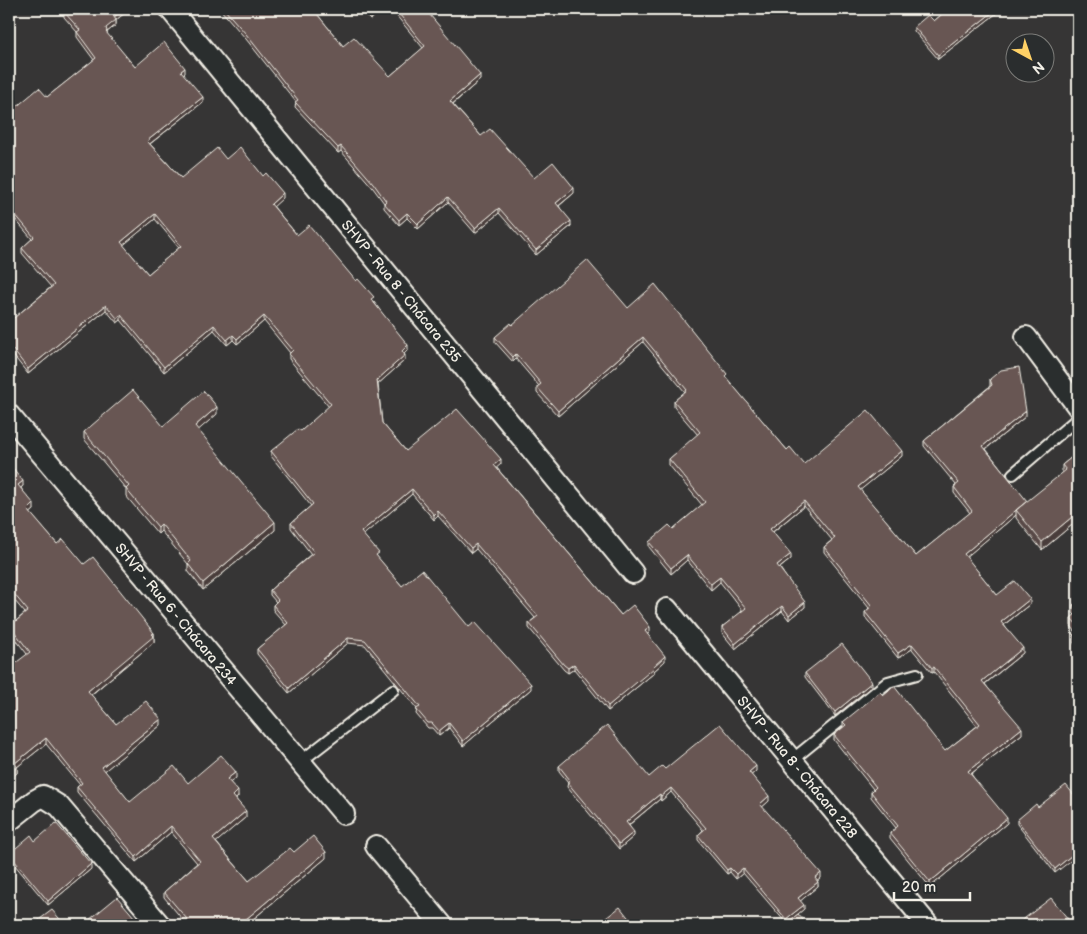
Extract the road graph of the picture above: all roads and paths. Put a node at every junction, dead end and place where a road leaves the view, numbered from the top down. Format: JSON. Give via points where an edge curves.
{"nodes":[{"id":1,"x":170,"y":9,"type":"edge"},
{"id":2,"x":1026,"y":337,"type":"dead end"},
{"id":3,"x":1078,"y":407,"type":"edge"},
{"id":4,"x":9,"y":415,"type":"edge"},
{"id":5,"x":1078,"y":418,"type":"edge"},
{"id":6,"x":1014,"y":474,"type":"dead end"},
{"id":7,"x":633,"y":572,"type":"dead end"},
{"id":8,"x":667,"y":609,"type":"dead end"},
{"id":9,"x":916,"y":674,"type":"dead end"},
{"id":10,"x":393,"y":690,"type":"dead end"},
{"id":11,"x":792,"y":760,"type":"junction"},
{"id":12,"x":300,"y":762,"type":"junction"},
{"id":13,"x":344,"y":814,"type":"dead end"},
{"id":14,"x":9,"y":821,"type":"edge"},
{"id":15,"x":376,"y":846,"type":"dead end"},
{"id":16,"x":160,"y":925,"type":"edge"},
{"id":17,"x":442,"y":925,"type":"edge"},
{"id":18,"x":928,"y":925,"type":"edge"}],
"edges":[{"from":1,"to":7,"type":"street","name":"SHVP - Rua 8 - Chácara 235"},
{"from":2,"to":3,"type":"street"},
{"from":4,"to":12,"type":"street","name":"SHVP - Rua 6 - Chácara 234"},
{"from":5,"to":6,"type":"lane"},
{"from":8,"to":11,"type":"street","name":"SHVP - Rua 8 - Chácara 228"},
{"from":9,"to":11,"type":"lane","via":[[888,682]]},
{"from":10,"to":12,"type":"lane"},
{"from":11,"to":18,"type":"street","name":"SHVP - Rua 8 - Chácara 228"},
{"from":12,"to":13,"type":"street","name":"SHVP - Rua 6 - Chácara 234"},
{"from":14,"to":16,"type":"street","via":[[34,800],[43,796],[51,800]]},
{"from":15,"to":17,"type":"street"}]}
